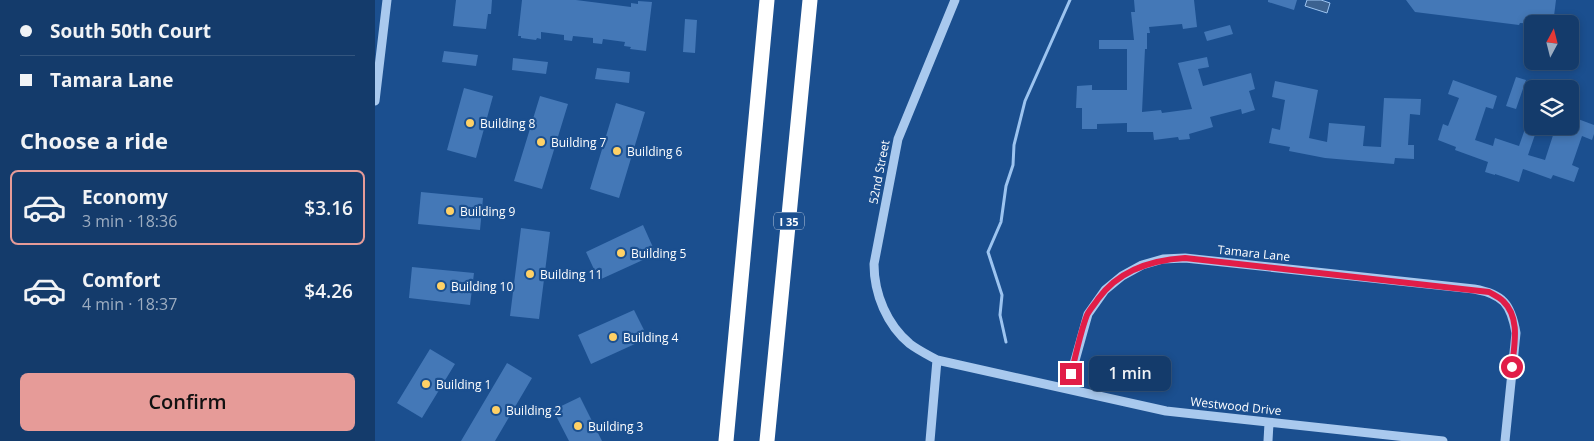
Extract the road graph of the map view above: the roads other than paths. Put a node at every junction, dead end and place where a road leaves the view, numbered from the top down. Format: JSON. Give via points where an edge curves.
{"nodes":[{"id":1,"x":387,"y":0,"type":"edge"},
{"id":2,"x":767,"y":0,"type":"edge"},
{"id":3,"x":810,"y":0,"type":"edge"},
{"id":4,"x":955,"y":0,"type":"edge"},
{"id":5,"x":375,"y":101,"type":"edge"},
{"id":6,"x":915,"y":346,"type":"joint"},
{"id":7,"x":937,"y":360,"type":"junction"},
{"id":8,"x":1067,"y":389,"type":"junction"},
{"id":9,"x":1269,"y":423,"type":"junction"},
{"id":10,"x":726,"y":441,"type":"edge"},
{"id":11,"x":767,"y":441,"type":"edge"},
{"id":12,"x":929,"y":441,"type":"edge"},
{"id":13,"x":1268,"y":441,"type":"edge"},
{"id":14,"x":1443,"y":441,"type":"edge"},
{"id":15,"x":1505,"y":441,"type":"edge"}],
"edges":[{"from":1,"to":5,"type":"street"},
{"from":2,"to":10,"type":"highway"},
{"from":3,"to":11,"type":"highway","number":"I 35"},
{"from":4,"to":6,"type":"street","name":"52nd Street","via":[[898,139],[874,264],[874,278],[883,308],[892,324]]},
{"from":6,"to":7,"type":"street","name":"Westwood Drive"},
{"from":7,"to":8,"type":"street","name":"Westwood Drive"},
{"from":7,"to":12,"type":"street"},
{"from":8,"to":9,"type":"street","name":"Westwood Drive","via":[[1167,411]]},
{"from":8,"to":15,"type":"street","name":"Tamara Lane","via":[[1088,314],[1105,290],[1132,270],[1163,259],[1185,258],[1474,289],[1489,292],[1504,301],[1513,316],[1516,333]]},
{"from":9,"to":13,"type":"street"},
{"from":9,"to":14,"type":"street","name":"Westwood Drive"}]}
